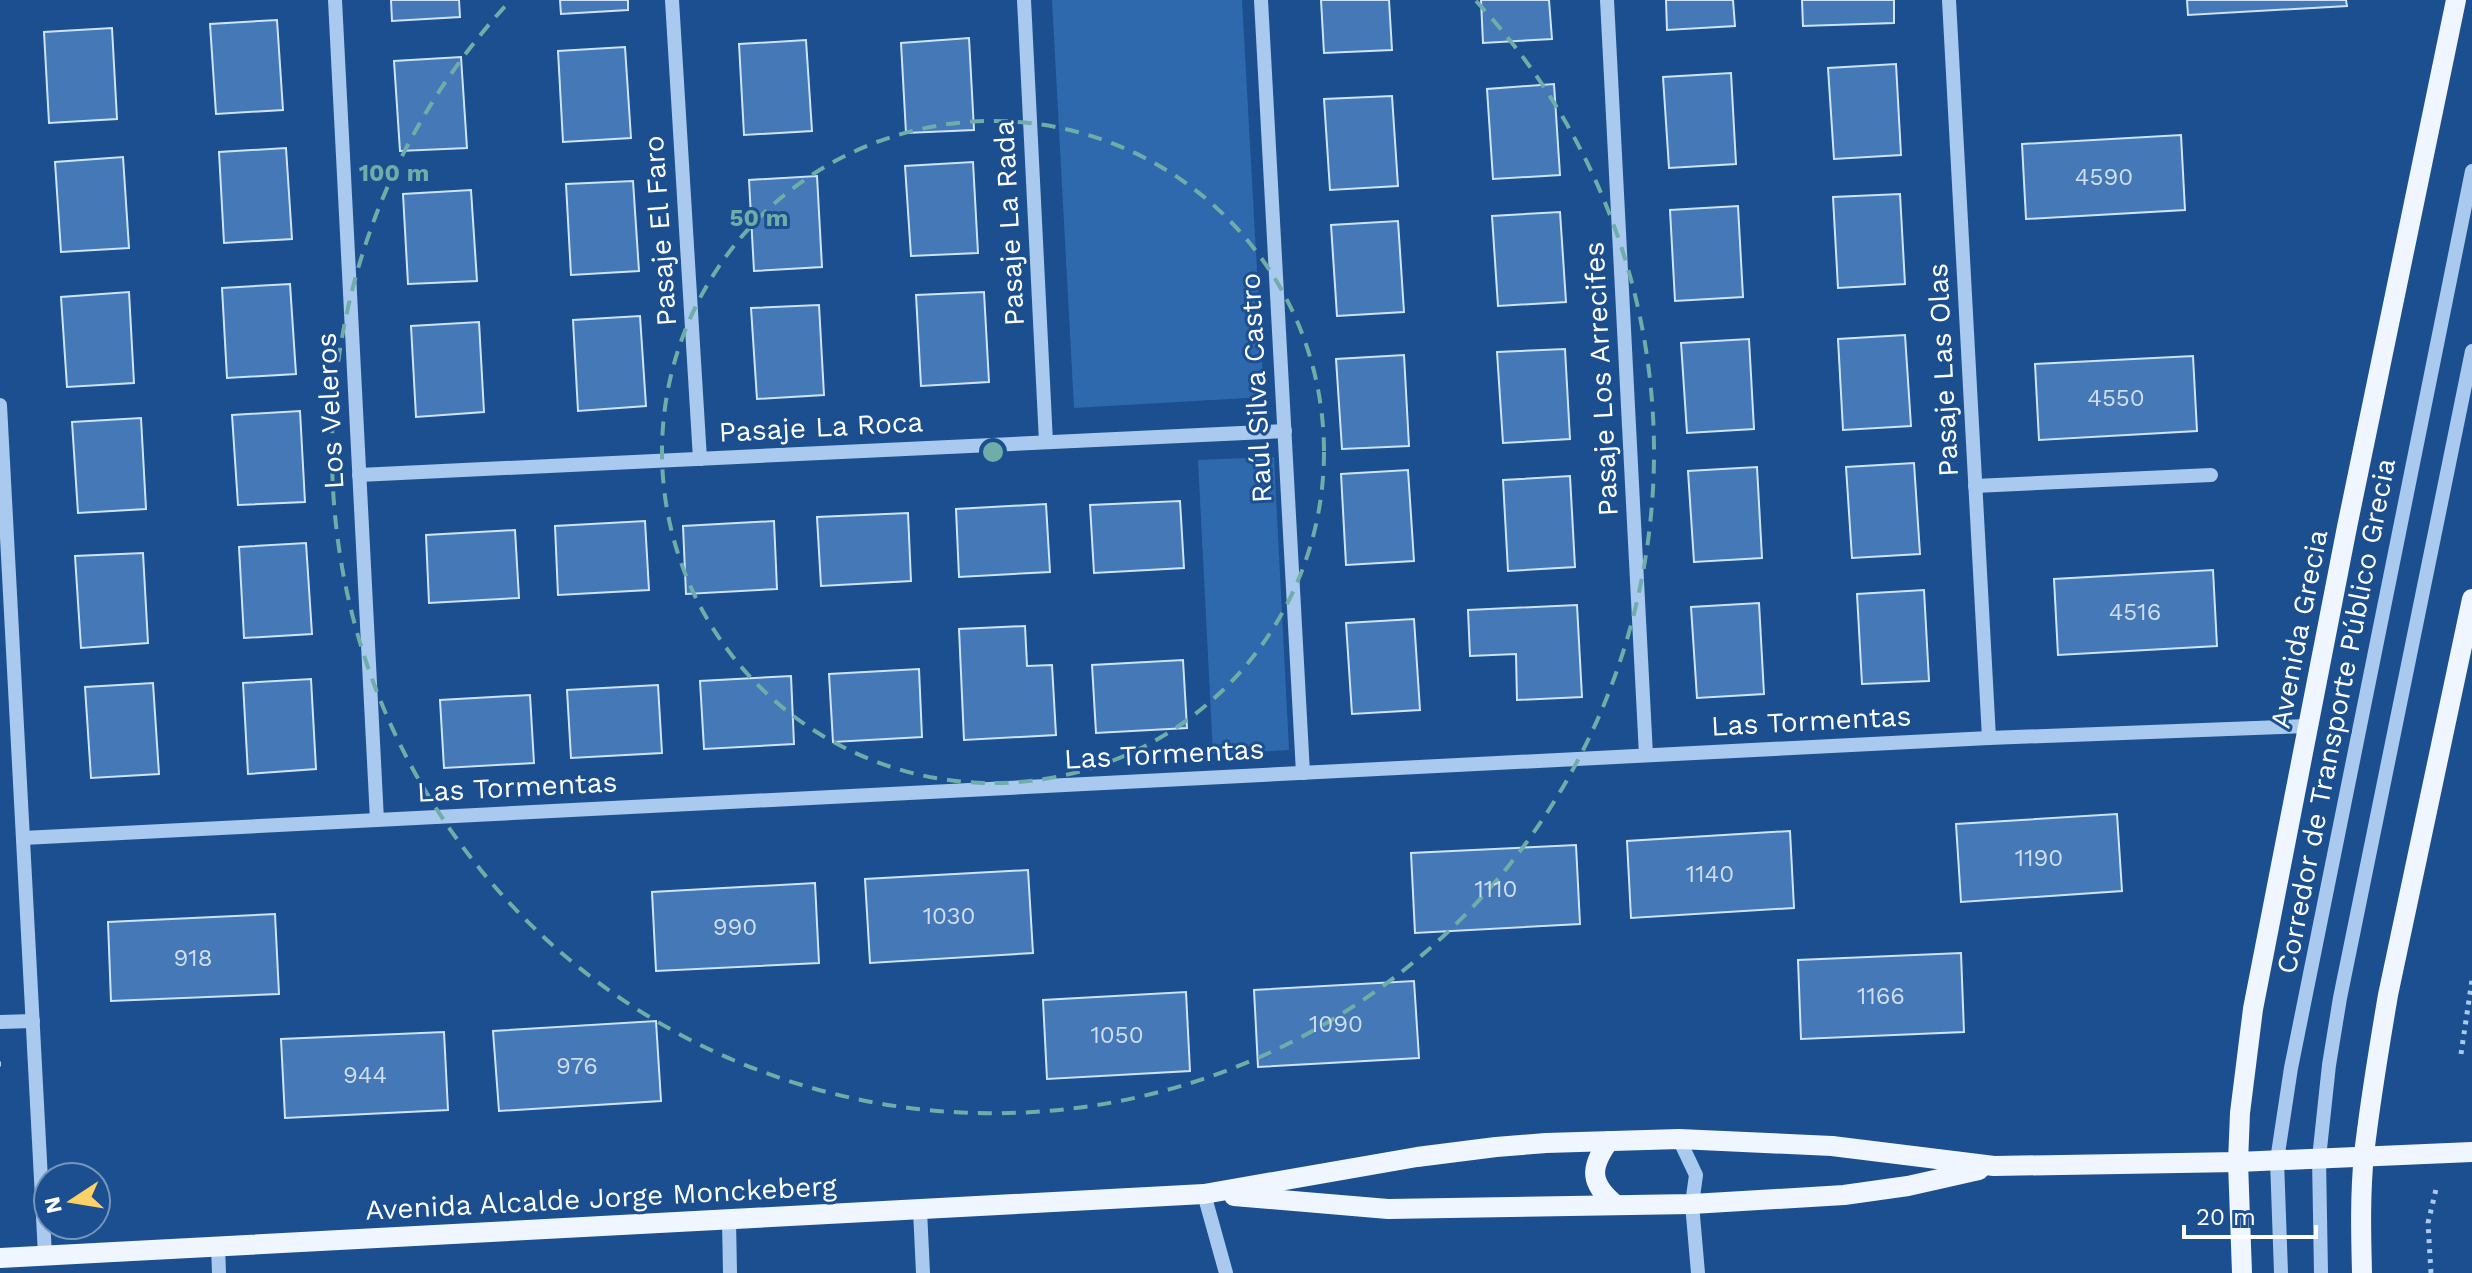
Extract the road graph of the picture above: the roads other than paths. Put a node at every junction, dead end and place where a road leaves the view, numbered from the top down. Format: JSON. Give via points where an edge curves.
{"nodes":[{"id":1,"x":335,"y":0,"type":"edge"},
{"id":2,"x":672,"y":0,"type":"edge"},
{"id":3,"x":1024,"y":0,"type":"edge"},
{"id":4,"x":1261,"y":0,"type":"edge"},
{"id":5,"x":1607,"y":0,"type":"edge"},
{"id":6,"x":1949,"y":0,"type":"edge"},
{"id":7,"x":2456,"y":0,"type":"edge"},
{"id":8,"x":2472,"y":171,"type":"edge"},
{"id":9,"x":2472,"y":351,"type":"edge"},
{"id":10,"x":0,"y":405,"type":"edge"},
{"id":11,"x":1285,"y":431,"type":"junction"},
{"id":12,"x":1046,"y":442,"type":"junction"},
{"id":13,"x":700,"y":459,"type":"junction"},
{"id":14,"x":359,"y":475,"type":"junction"},
{"id":15,"x":2211,"y":475,"type":"dead end"},
{"id":16,"x":1975,"y":486,"type":"junction"},
{"id":17,"x":5,"y":579,"type":"edge"},
{"id":18,"x":2472,"y":599,"type":"edge"},
{"id":19,"x":2308,"y":726,"type":"junction"},
{"id":20,"x":1989,"y":738,"type":"junction"},
{"id":21,"x":1646,"y":755,"type":"junction"},
{"id":22,"x":1303,"y":773,"type":"junction"},
{"id":23,"x":377,"y":820,"type":"junction"},
{"id":24,"x":23,"y":838,"type":"junction"},
{"id":25,"x":33,"y":1021,"type":"junction"},
{"id":26,"x":0,"y":1022,"type":"edge"},
{"id":27,"x":1679,"y":1139,"type":"junction"},
{"id":28,"x":1609,"y":1141,"type":"junction"},
{"id":29,"x":2472,"y":1152,"type":"edge"},
{"id":30,"x":2364,"y":1156,"type":"junction"},
{"id":31,"x":2319,"y":1158,"type":"junction"},
{"id":32,"x":2277,"y":1160,"type":"junction"},
{"id":33,"x":2238,"y":1162,"type":"junction"},
{"id":34,"x":1994,"y":1166,"type":"junction"},
{"id":35,"x":1204,"y":1194,"type":"junction"},
{"id":36,"x":1692,"y":1204,"type":"junction"},
{"id":37,"x":1616,"y":1205,"type":"junction"},
{"id":38,"x":920,"y":1210,"type":"junction"},
{"id":39,"x":729,"y":1220,"type":"junction"},
{"id":40,"x":218,"y":1246,"type":"junction"},
{"id":41,"x":45,"y":1255,"type":"junction"},
{"id":42,"x":0,"y":1258,"type":"edge"},
{"id":43,"x":219,"y":1273,"type":"edge"},
{"id":44,"x":730,"y":1273,"type":"edge"},
{"id":45,"x":923,"y":1273,"type":"edge"},
{"id":46,"x":1226,"y":1273,"type":"edge"},
{"id":47,"x":1698,"y":1273,"type":"edge"},
{"id":48,"x":2242,"y":1273,"type":"edge"},
{"id":49,"x":2281,"y":1273,"type":"edge"},
{"id":50,"x":2321,"y":1273,"type":"edge"},
{"id":51,"x":2362,"y":1273,"type":"edge"}],
"edges":[{"from":1,"to":14,"type":"street","name":"Los Veleros"},
{"from":2,"to":13,"type":"street","name":"Pasaje El Faro"},
{"from":3,"to":12,"type":"street","name":"Pasaje La Rada"},
{"from":4,"to":11,"type":"street","name":"Raúl Silva Castro"},
{"from":5,"to":21,"type":"street","name":"Pasaje Los Arrecifes"},
{"from":6,"to":16,"type":"street","name":"Pasaje Las Olas"},
{"from":7,"to":19,"type":"main road","name":"Avenida Grecia"},
{"from":8,"to":32,"type":"street","name":"Corredor de Transporte Público Grecia","via":[[2291,1068]]},
{"from":9,"to":31,"type":"street","name":"Corredor de Transporte Público Grecia","via":[[2340,998]]},
{"from":10,"to":17,"type":"street"},
{"from":11,"to":12,"type":"street","name":"Pasaje La Roca"},
{"from":11,"to":22,"type":"street","name":"Raúl Silva Castro"},
{"from":12,"to":13,"type":"street","name":"Pasaje La Roca"},
{"from":13,"to":14,"type":"street","name":"Pasaje La Roca"},
{"from":14,"to":23,"type":"street","name":"Los Veleros"},
{"from":15,"to":16,"type":"street"},
{"from":16,"to":20,"type":"street","name":"Pasaje Las Olas"},
{"from":17,"to":24,"type":"street"},
{"from":18,"to":30,"type":"main road","via":[[2388,995]]},
{"from":19,"to":20,"type":"street","name":"Las Tormentas"},
{"from":19,"to":33,"type":"main road","name":"Avenida Grecia","via":[[2253,1009]]},
{"from":20,"to":21,"type":"street","name":"Las Tormentas"},
{"from":21,"to":22,"type":"street","name":"Las Tormentas"},
{"from":22,"to":23,"type":"street","name":"Las Tormentas"},
{"from":23,"to":24,"type":"street","name":"Las Tormentas"},
{"from":24,"to":25,"type":"street"},
{"from":25,"to":26,"type":"street"},
{"from":25,"to":41,"type":"street"},
{"from":27,"to":28,"type":"main road","name":"Avenida Alcalde Jorge Monckeberg"},
{"from":27,"to":34,"type":"main road","name":"Avenida Alcalde Jorge Monckeberg","via":[[1832,1146]]},
{"from":27,"to":36,"type":"street","via":[[1696,1175]]},
{"from":28,"to":35,"type":"main road","name":"Avenida Alcalde Jorge Monckeberg","via":[[1417,1157]]},
{"from":28,"to":37,"type":"main road","via":[[1598,1155],[1595,1181]]},
{"from":29,"to":30,"type":"main road","name":"Avenida Alcalde Jorge Monckeberg"},
{"from":30,"to":31,"type":"main road","name":"Avenida Alcalde Jorge Monckeberg"},
{"from":30,"to":51,"type":"main road"},
{"from":31,"to":32,"type":"main road","name":"Avenida Alcalde Jorge Monckeberg"},
{"from":31,"to":50,"type":"street","name":"Corredor de Transporte Público Grecia"},
{"from":32,"to":33,"type":"main road","name":"Avenida Alcalde Jorge Monckeberg"},
{"from":32,"to":49,"type":"street","name":"Corredor de Transporte Público Grecia"},
{"from":33,"to":34,"type":"main road","name":"Avenida Alcalde Jorge Monckeberg"},
{"from":33,"to":48,"type":"main road","name":"Avenida Grecia"},
{"from":34,"to":36,"type":"main road","name":"Avenida Alcalde Jorge Monckeberg","via":[[1857,1193]]},
{"from":35,"to":37,"type":"main road","name":"Avenida Alcalde Jorge Monckeberg","via":[[1388,1209]]},
{"from":35,"to":38,"type":"main road","name":"Avenida Alcalde Jorge Monckeberg"},
{"from":35,"to":46,"type":"street"},
{"from":36,"to":37,"type":"main road","name":"Avenida Alcalde Jorge Monckeberg"},
{"from":36,"to":47,"type":"street"},
{"from":38,"to":39,"type":"main road","name":"Avenida Alcalde Jorge Monckeberg"},
{"from":38,"to":45,"type":"street"},
{"from":39,"to":40,"type":"main road","name":"Avenida Alcalde Jorge Monckeberg"},
{"from":39,"to":44,"type":"street"},
{"from":40,"to":41,"type":"main road","name":"Avenida Alcalde Jorge Monckeberg"},
{"from":40,"to":43,"type":"street"},
{"from":41,"to":42,"type":"main road","name":"Avenida Alcalde Jorge Monckeberg"}]}
